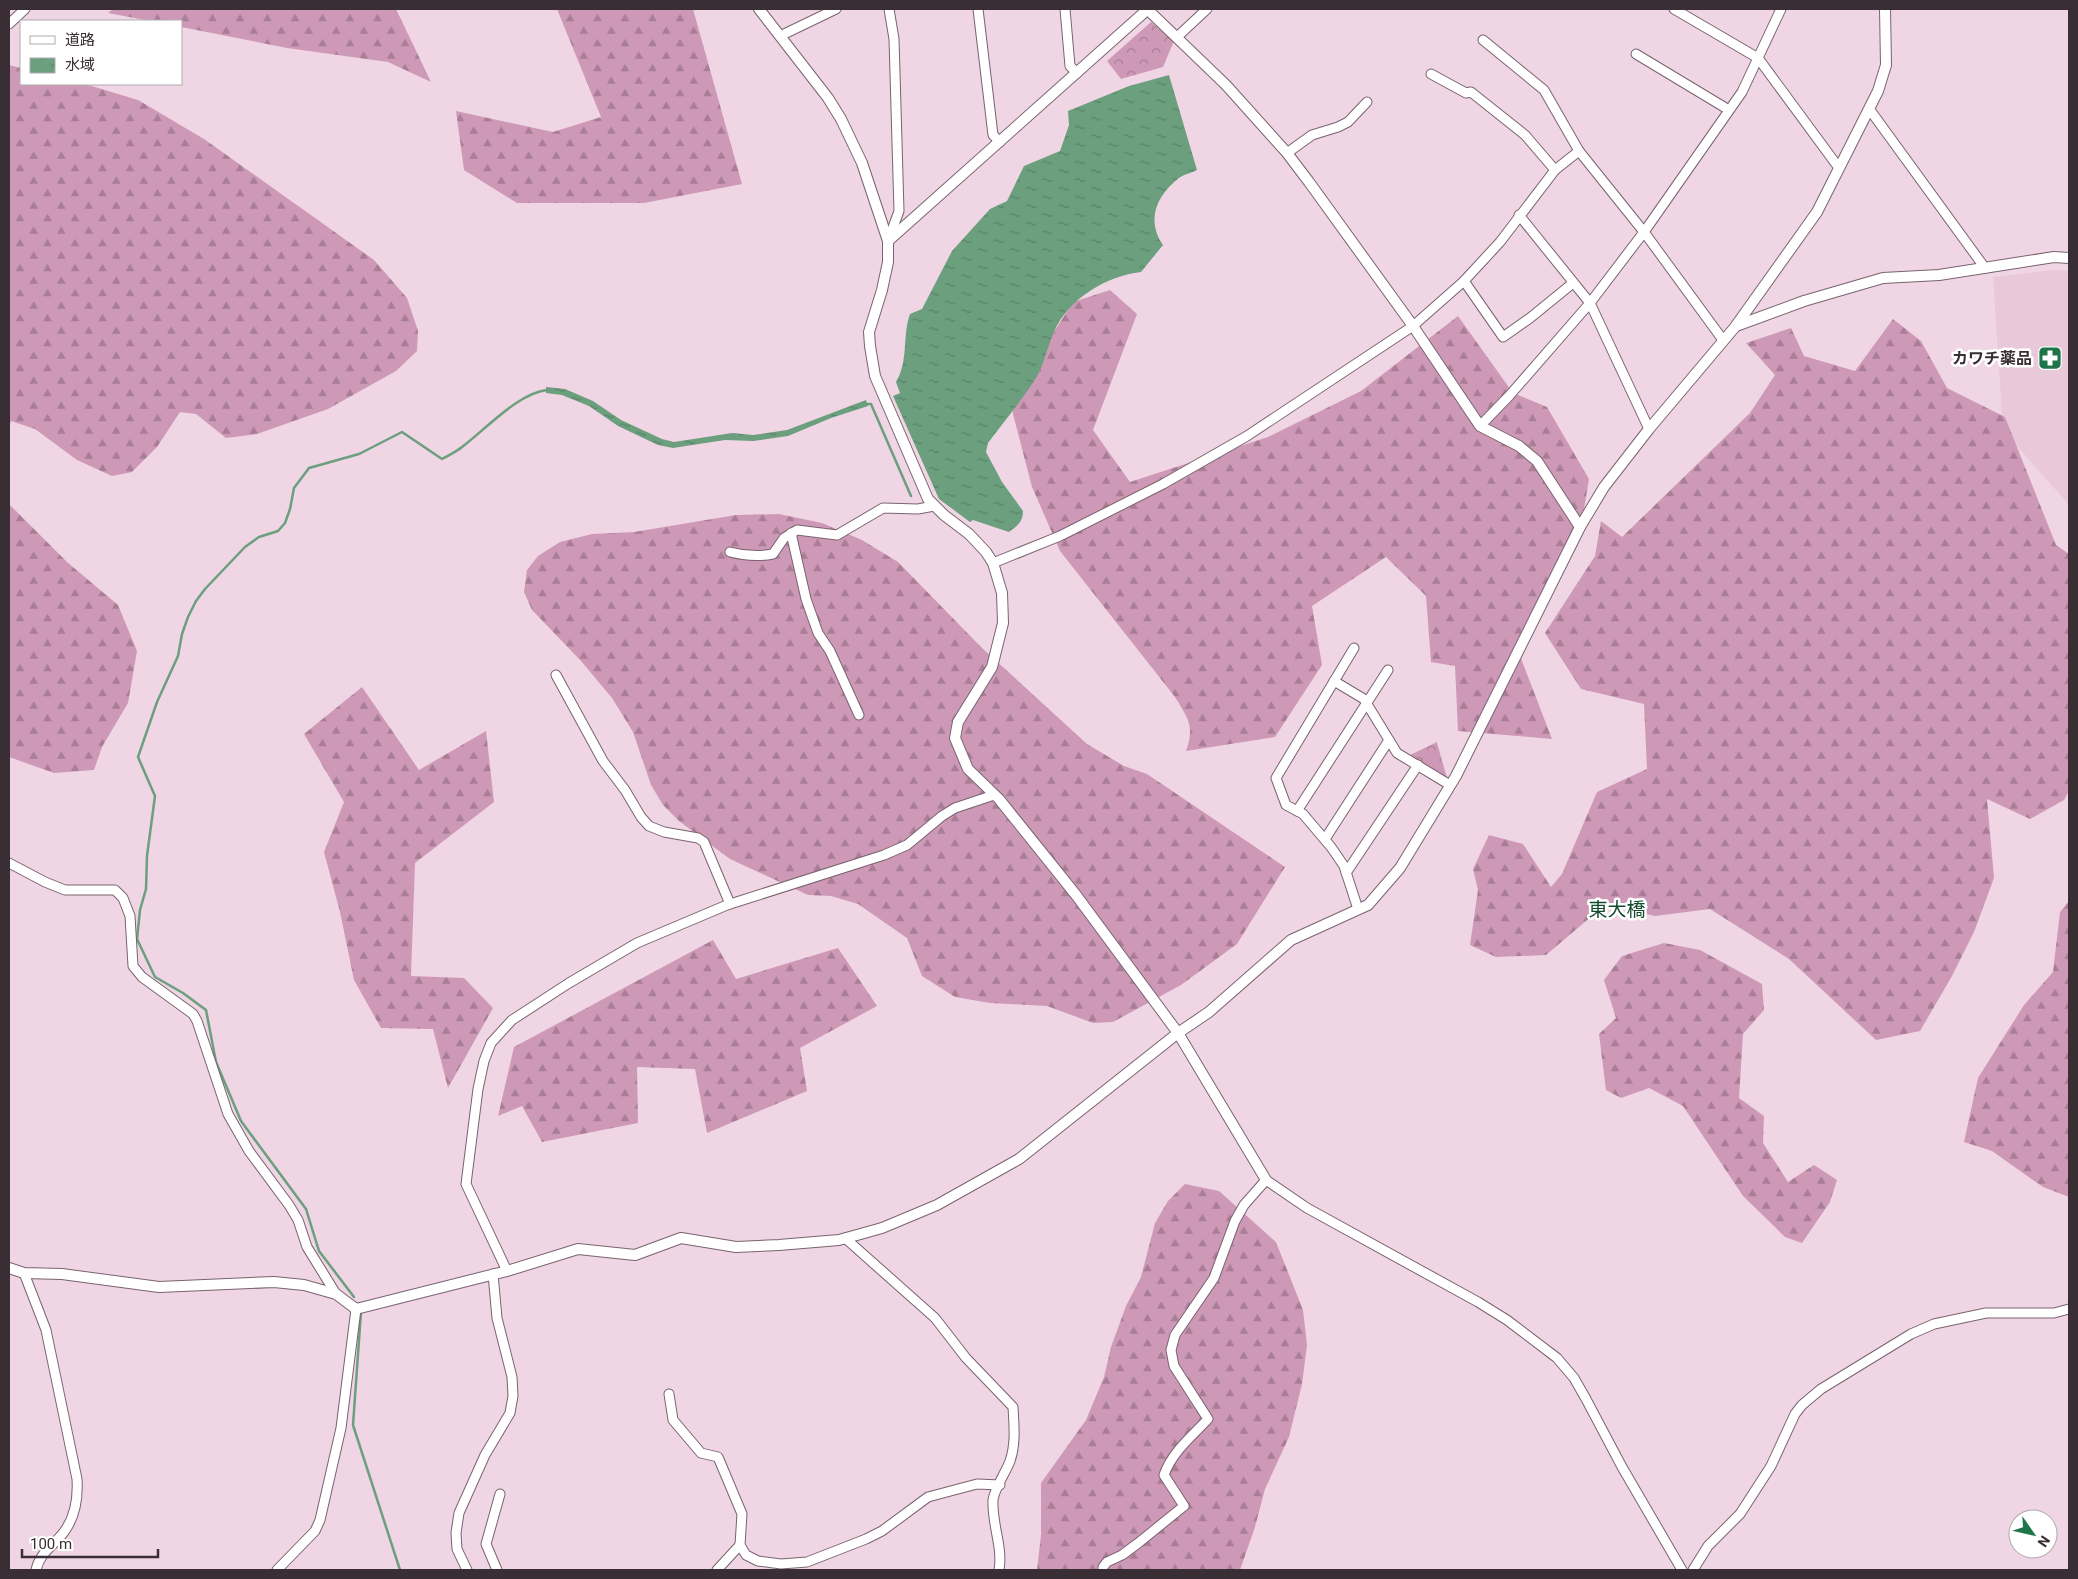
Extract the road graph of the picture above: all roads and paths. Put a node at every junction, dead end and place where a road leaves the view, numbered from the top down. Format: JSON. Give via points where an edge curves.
{"nodes":[{"id":1,"x":25,"y":9,"type":"edge"},
{"id":2,"x":759,"y":9,"type":"edge"},
{"id":3,"x":836,"y":9,"type":"edge"},
{"id":4,"x":891,"y":9,"type":"edge"},
{"id":5,"x":978,"y":9,"type":"edge"},
{"id":6,"x":1065,"y":9,"type":"edge"},
{"id":7,"x":1148,"y":9,"type":"edge"},
{"id":8,"x":1207,"y":9,"type":"edge"},
{"id":9,"x":1674,"y":9,"type":"edge"},
{"id":10,"x":1781,"y":9,"type":"edge"},
{"id":11,"x":1885,"y":9,"type":"edge"},
{"id":12,"x":9,"y":24,"type":"edge"},
{"id":13,"x":780,"y":36,"type":"junction"},
{"id":14,"x":1177,"y":37,"type":"junction"},
{"id":15,"x":1483,"y":40,"type":"dead end"},
{"id":16,"x":1636,"y":54,"type":"dead end"},
{"id":17,"x":1758,"y":58,"type":"junction"},
{"id":18,"x":1077,"y":73,"type":"junction"},
{"id":19,"x":1431,"y":74,"type":"dead end"},
{"id":20,"x":1367,"y":102,"type":"dead end"},
{"id":21,"x":1729,"y":110,"type":"junction"},
{"id":22,"x":1870,"y":110,"type":"junction"},
{"id":23,"x":1000,"y":142,"type":"junction"},
{"id":24,"x":1579,"y":150,"type":"junction"},
{"id":25,"x":1287,"y":154,"type":"junction"},
{"id":26,"x":1839,"y":168,"type":"junction"},
{"id":27,"x":1555,"y":170,"type":"junction"},
{"id":28,"x":1519,"y":215,"type":"junction"},
{"id":29,"x":1644,"y":232,"type":"junction"},
{"id":30,"x":888,"y":241,"type":"junction"},
{"id":31,"x":2069,"y":258,"type":"edge"},
{"id":32,"x":1985,"y":268,"type":"junction"},
{"id":33,"x":1464,"y":281,"type":"junction"},
{"id":34,"x":1574,"y":283,"type":"junction"},
{"id":35,"x":1590,"y":303,"type":"junction"},
{"id":36,"x":1413,"y":326,"type":"junction"},
{"id":37,"x":1735,"y":327,"type":"junction"},
{"id":38,"x":1723,"y":340,"type":"junction"},
{"id":39,"x":1480,"y":426,"type":"junction"},
{"id":40,"x":1649,"y":429,"type":"junction"},
{"id":41,"x":934,"y":506,"type":"junction"},
{"id":42,"x":1580,"y":527,"type":"junction"},
{"id":43,"x":791,"y":533,"type":"junction"},
{"id":44,"x":730,"y":552,"type":"dead end"},
{"id":45,"x":993,"y":563,"type":"junction"},
{"id":46,"x":1354,"y":648,"type":"dead end"},
{"id":47,"x":1388,"y":670,"type":"dead end"},
{"id":48,"x":556,"y":675,"type":"dead end"},
{"id":49,"x":1334,"y":681,"type":"junction"},
{"id":50,"x":1367,"y":704,"type":"junction"},
{"id":51,"x":859,"y":715,"type":"dead end"},
{"id":52,"x":1389,"y":740,"type":"junction"},
{"id":53,"x":1418,"y":765,"type":"junction"},
{"id":54,"x":1450,"y":785,"type":"junction"},
{"id":55,"x":994,"y":795,"type":"junction"},
{"id":56,"x":1297,"y":811,"type":"junction"},
{"id":57,"x":1325,"y":839,"type":"junction"},
{"id":58,"x":9,"y":862,"type":"edge"},
{"id":59,"x":1346,"y":873,"type":"junction"},
{"id":60,"x":730,"y":904,"type":"junction"},
{"id":61,"x":1358,"y":909,"type":"junction"},
{"id":62,"x":1178,"y":1033,"type":"junction"},
{"id":63,"x":1266,"y":1180,"type":"junction"},
{"id":64,"x":845,"y":1238,"type":"junction"},
{"id":65,"x":9,"y":1268,"type":"edge"},
{"id":66,"x":507,"y":1270,"type":"junction"},
{"id":67,"x":24,"y":1273,"type":"junction"},
{"id":68,"x":493,"y":1274,"type":"junction"},
{"id":69,"x":336,"y":1294,"type":"junction"},
{"id":70,"x":356,"y":1309,"type":"junction"},
{"id":71,"x":2069,"y":1310,"type":"edge"},
{"id":72,"x":669,"y":1394,"type":"dead end"},
{"id":73,"x":1000,"y":1485,"type":"junction"},
{"id":74,"x":500,"y":1494,"type":"dead end"},
{"id":75,"x":740,"y":1545,"type":"junction"},
{"id":76,"x":36,"y":1570,"type":"edge"},
{"id":77,"x":277,"y":1570,"type":"edge"},
{"id":78,"x":466,"y":1570,"type":"edge"},
{"id":79,"x":497,"y":1570,"type":"edge"},
{"id":80,"x":717,"y":1570,"type":"edge"},
{"id":81,"x":999,"y":1570,"type":"edge"},
{"id":82,"x":1103,"y":1570,"type":"edge"},
{"id":83,"x":1682,"y":1570,"type":"edge"},
{"id":84,"x":1693,"y":1570,"type":"edge"}],
"edges":[{"from":1,"to":12,"type":"street"},
{"from":2,"to":13,"type":"street"},
{"from":3,"to":13,"type":"street"},
{"from":4,"to":30,"type":"street","via":[[899,210]]},
{"from":5,"to":23,"type":"street","via":[[993,135]]},
{"from":6,"to":18,"type":"street","via":[[1070,66]]},
{"from":7,"to":14,"type":"street"},
{"from":7,"to":18,"type":"street"},
{"from":8,"to":14,"type":"street"},
{"from":9,"to":17,"type":"street"},
{"from":10,"to":17,"type":"street"},
{"from":11,"to":22,"type":"street","via":[[1886,65]]},
{"from":13,"to":30,"type":"street","via":[[841,119],[862,163]]},
{"from":14,"to":25,"type":"street","via":[[1226,85]]},
{"from":15,"to":24,"type":"street","via":[[1544,90]]},
{"from":16,"to":21,"type":"street"},
{"from":17,"to":21,"type":"street","via":[[1742,92]]},
{"from":17,"to":26,"type":"street"},
{"from":18,"to":23,"type":"street"},
{"from":19,"to":27,"type":"street","via":[[1466,94],[1471,92],[1525,135]]},
{"from":20,"to":25,"type":"street","via":[[1348,122],[1312,135]]},
{"from":21,"to":29,"type":"street"},
{"from":22,"to":26,"type":"street"},
{"from":22,"to":32,"type":"street"},
{"from":23,"to":30,"type":"street"},
{"from":24,"to":27,"type":"street"},
{"from":24,"to":29,"type":"street"},
{"from":25,"to":36,"type":"street"},
{"from":26,"to":37,"type":"street","via":[[1818,212]]},
{"from":27,"to":28,"type":"street"},
{"from":28,"to":33,"type":"street","via":[[1500,242]]},
{"from":28,"to":34,"type":"street"},
{"from":29,"to":35,"type":"street"},
{"from":29,"to":38,"type":"street"},
{"from":30,"to":41,"type":"street","via":[[888,262],[869,332],[872,359],[875,376],[891,414]]},
{"from":31,"to":32,"type":"street","via":[[2054,257]]},
{"from":32,"to":37,"type":"street","via":[[1883,278],[1804,301]]},
{"from":33,"to":34,"type":"street","via":[[1503,337]]},
{"from":33,"to":36,"type":"street"},
{"from":34,"to":35,"type":"street"},
{"from":35,"to":39,"type":"street"},
{"from":35,"to":40,"type":"street"},
{"from":36,"to":39,"type":"street"},
{"from":36,"to":45,"type":"street","via":[[1247,436],[1163,484],[1060,536]]},
{"from":37,"to":38,"type":"street"},
{"from":38,"to":40,"type":"street"},
{"from":39,"to":42,"type":"street","via":[[1519,446],[1537,461]]},
{"from":40,"to":42,"type":"street","via":[[1604,487]]},
{"from":41,"to":43,"type":"street","via":[[883,508],[837,535],[804,530]]},
{"from":41,"to":45,"type":"street","via":[[969,534]]},
{"from":42,"to":54,"type":"street"},
{"from":43,"to":44,"type":"street","via":[[773,554],[759,557]]},
{"from":43,"to":51,"type":"street","via":[[806,599],[818,633],[830,651]]},
{"from":45,"to":55,"type":"street","via":[[1002,593],[1003,623],[992,667],[958,722],[954,738],[968,769]]},
{"from":46,"to":49,"type":"street"},
{"from":47,"to":50,"type":"street"},
{"from":48,"to":60,"type":"street","via":[[603,761],[641,817],[650,826],[664,832],[704,842]]},
{"from":49,"to":50,"type":"street"},
{"from":49,"to":56,"type":"street","via":[[1276,778],[1286,805]]},
{"from":50,"to":52,"type":"street"},
{"from":50,"to":56,"type":"street"},
{"from":52,"to":53,"type":"street","via":[[1397,753]]},
{"from":52,"to":57,"type":"street"},
{"from":53,"to":54,"type":"street"},
{"from":53,"to":59,"type":"street"},
{"from":54,"to":61,"type":"street","via":[[1400,868],[1368,905]]},
{"from":55,"to":60,"type":"street","via":[[955,808],[907,845],[884,855]]},
{"from":55,"to":62,"type":"street","via":[[1076,894]]},
{"from":56,"to":57,"type":"street"},
{"from":57,"to":59,"type":"street"},
{"from":58,"to":69,"type":"street","via":[[65,890],[115,890],[123,898],[130,916],[134,966],[142,976],[194,1014],[228,1114],[249,1151],[289,1204],[308,1248]]},
{"from":59,"to":61,"type":"street"},
{"from":60,"to":66,"type":"street","via":[[638,943],[569,983],[512,1020],[491,1043],[478,1089],[466,1184]]},
{"from":61,"to":62,"type":"street","via":[[1291,940],[1209,1012]]},
{"from":62,"to":63,"type":"street"},
{"from":62,"to":64,"type":"street","via":[[1020,1159],[937,1205],[882,1228]]},
{"from":63,"to":82,"type":"street","via":[[1235,1221],[1214,1278],[1175,1335],[1171,1350],[1174,1366],[1208,1419],[1178,1451],[1164,1475],[1184,1506],[1122,1555],[1107,1562]]},
{"from":63,"to":83,"type":"street","via":[[1307,1208],[1492,1311],[1557,1358],[1574,1378]]},
{"from":64,"to":66,"type":"street","via":[[736,1246],[681,1238],[635,1255],[578,1249]]},
{"from":64,"to":73,"type":"street","via":[[936,1318],[966,1358],[1013,1407],[1014,1435],[1010,1460]]},
{"from":65,"to":67,"type":"street"},
{"from":66,"to":68,"type":"street"},
{"from":67,"to":69,"type":"street","via":[[62,1274],[159,1288],[274,1282],[304,1285]]},
{"from":67,"to":76,"type":"street","via":[[46,1330],[78,1496],[66,1530],[44,1551]]},
{"from":68,"to":70,"type":"street"},
{"from":68,"to":78,"type":"street","via":[[497,1318],[512,1377],[513,1396],[510,1413],[485,1455],[459,1514],[457,1549]]},
{"from":69,"to":70,"type":"street"},
{"from":70,"to":77,"type":"street","via":[[341,1428],[320,1520],[315,1531]]},
{"from":71,"to":84,"type":"street","via":[[2054,1313],[1986,1312],[1934,1324],[1911,1334],[1821,1389],[1795,1414],[1766,1474],[1740,1514],[1708,1546]]},
{"from":72,"to":75,"type":"street","via":[[673,1420],[701,1452],[718,1457],[742,1514]]},
{"from":73,"to":75,"type":"street","via":[[977,1484],[928,1497],[882,1531],[808,1562],[781,1564],[758,1561],[746,1555]]},
{"from":73,"to":81,"type":"street","via":[[993,1499],[1001,1557]]},
{"from":74,"to":79,"type":"street","via":[[486,1544]]},
{"from":75,"to":80,"type":"street"}]}
